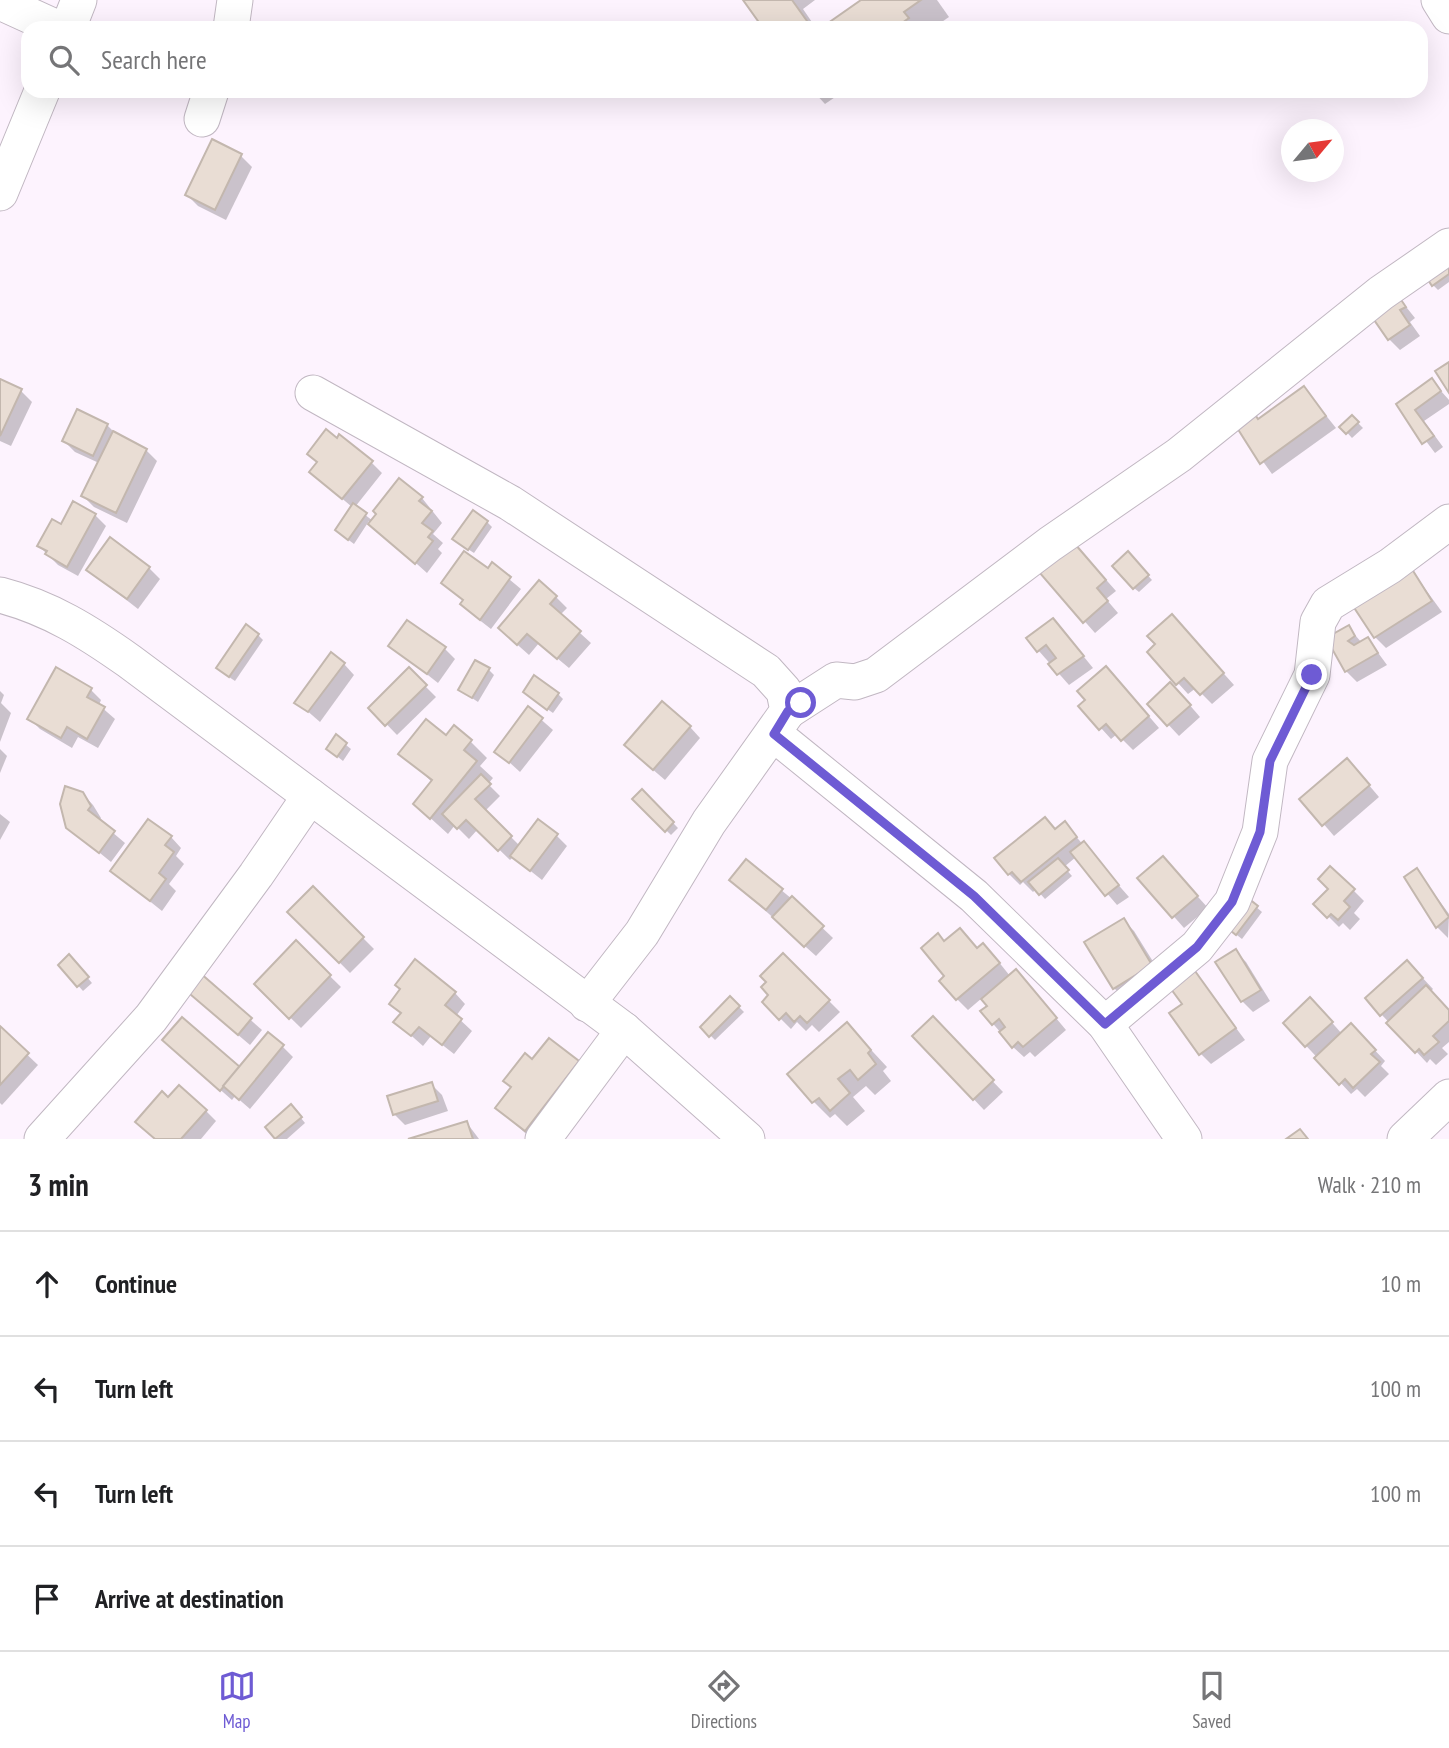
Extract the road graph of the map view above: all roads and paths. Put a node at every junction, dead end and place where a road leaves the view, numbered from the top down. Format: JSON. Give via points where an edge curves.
{"nodes":[{"id":1,"x":79,"y":0,"type":"edge"},
{"id":2,"x":236,"y":0,"type":"edge"},
{"id":3,"x":1439,"y":0,"type":"edge"},
{"id":4,"x":0,"y":2,"type":"edge"},
{"id":5,"x":1449,"y":16,"type":"edge"},
{"id":6,"x":42,"y":21,"type":"edge"},
{"id":7,"x":71,"y":21,"type":"edge"},
{"id":8,"x":232,"y":21,"type":"edge"},
{"id":9,"x":39,"y":98,"type":"edge"},
{"id":10,"x":0,"y":193,"type":"edge"},
{"id":11,"x":1449,"y":246,"type":"edge"},
{"id":12,"x":313,"y":393,"type":"dead end"},
{"id":13,"x":1449,"y":522,"type":"edge"},
{"id":14,"x":0,"y":595,"type":"edge"},
{"id":15,"x":781,"y":722,"type":"junction"},
{"id":16,"x":310,"y":796,"type":"junction"},
{"id":17,"x":587,"y":1004,"type":"junction"},
{"id":18,"x":1105,"y":1024,"type":"junction"},
{"id":19,"x":624,"y":1030,"type":"junction"},
{"id":20,"x":1449,"y":1097,"type":"edge"},
{"id":21,"x":42,"y":1139,"type":"edge"},
{"id":22,"x":543,"y":1139,"type":"edge"},
{"id":23,"x":747,"y":1139,"type":"edge"},
{"id":24,"x":1184,"y":1139,"type":"edge"},
{"id":25,"x":1405,"y":1139,"type":"edge"}],
"edges":[{"from":1,"to":7,"type":"street"},
{"from":2,"to":8,"type":"street"},
{"from":3,"to":5,"type":"street"},
{"from":4,"to":6,"type":"street"},
{"from":9,"to":10,"type":"street"},
{"from":11,"to":15,"type":"street","via":[[1381,293],[1179,455],[1049,544],[876,675],[855,682],[836,680]]},
{"from":12,"to":15,"type":"street","via":[[510,503],[766,671],[784,691]]},
{"from":13,"to":18,"type":"street","via":[[1328,604],[1318,622],[1312,675],[1270,761],[1260,832],[1232,902],[1197,947]]},
{"from":14,"to":16,"type":"street","via":[[79,625]]},
{"from":15,"to":17,"type":"street","via":[[709,822],[642,933]]},
{"from":15,"to":18,"type":"street","via":[[974,896]]},
{"from":16,"to":17,"type":"street"},
{"from":16,"to":21,"type":"street","via":[[151,1018]]},
{"from":17,"to":19,"type":"street"},
{"from":18,"to":24,"type":"street"},
{"from":19,"to":22,"type":"street"},
{"from":19,"to":23,"type":"street"},
{"from":20,"to":25,"type":"street"}]}
